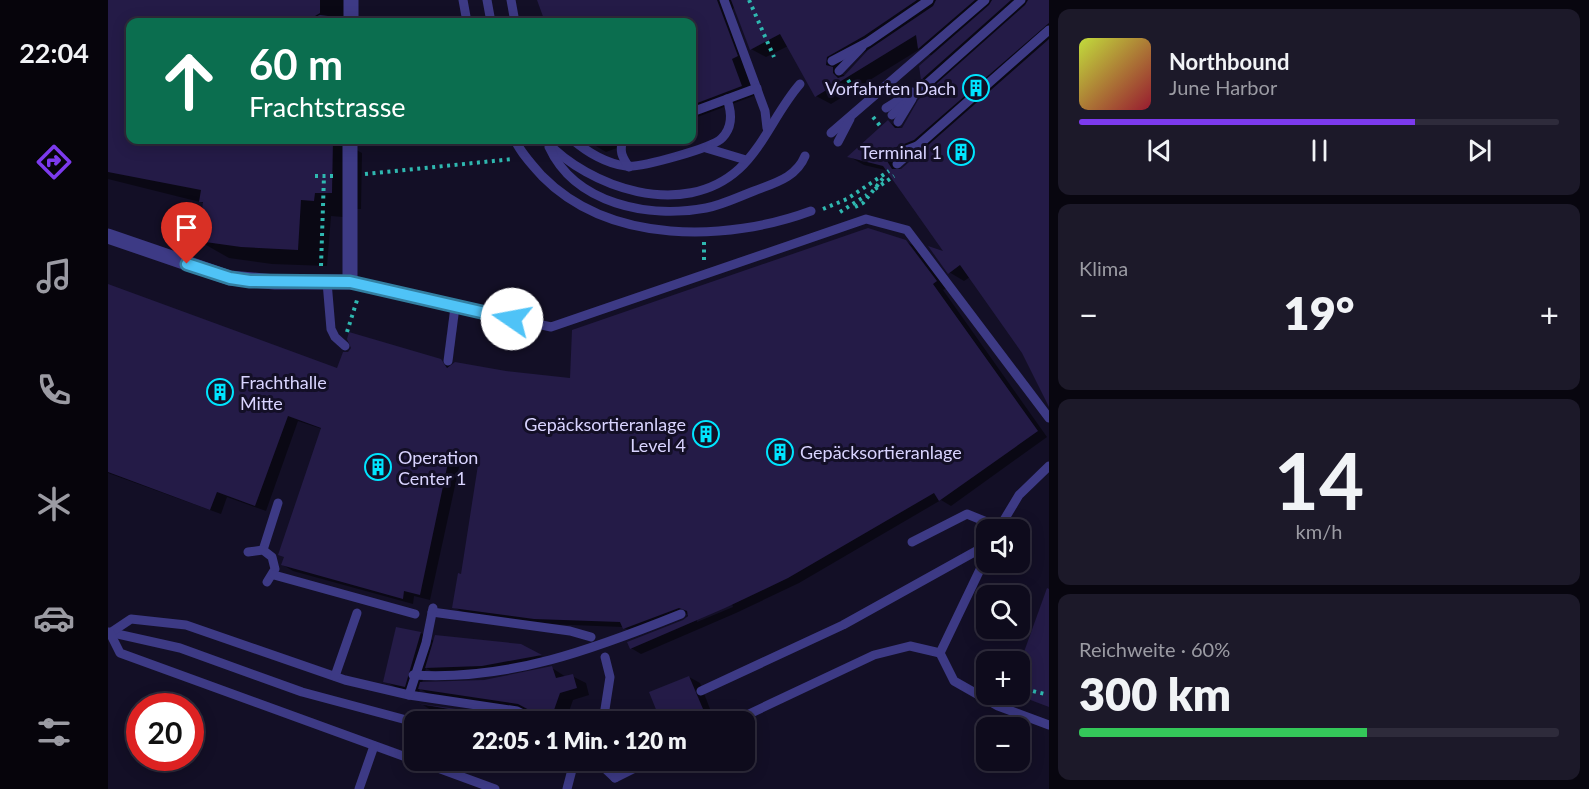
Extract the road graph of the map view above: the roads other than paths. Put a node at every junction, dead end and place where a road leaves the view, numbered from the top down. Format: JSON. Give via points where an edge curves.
{"nodes":[{"id":1,"x":351,"y":0,"type":"edge"},
{"id":2,"x":463,"y":0,"type":"edge"},
{"id":3,"x":487,"y":0,"type":"edge"},
{"id":4,"x":494,"y":0,"type":"edge"},
{"id":5,"x":511,"y":0,"type":"edge"},
{"id":6,"x":724,"y":0,"type":"edge"},
{"id":7,"x":929,"y":0,"type":"edge"},
{"id":8,"x":985,"y":0,"type":"edge"},
{"id":9,"x":1021,"y":0,"type":"edge"},
{"id":10,"x":351,"y":18,"type":"edge"},
{"id":11,"x":466,"y":18,"type":"edge"},
{"id":12,"x":490,"y":18,"type":"edge"},
{"id":13,"x":492,"y":18,"type":"edge"},
{"id":14,"x":514,"y":18,"type":"edge"},
{"id":15,"x":1049,"y":30,"type":"edge"},
{"id":16,"x":868,"y":42,"type":"junction"},
{"id":17,"x":832,"y":61,"type":"dead end"},
{"id":18,"x":839,"y":71,"type":"dead end"},
{"id":19,"x":800,"y":84,"type":"dead end"},
{"id":20,"x":757,"y":88,"type":"junction"},
{"id":21,"x":919,"y":90,"type":"junction"},
{"id":22,"x":727,"y":99,"type":"junction"},
{"id":23,"x":696,"y":110,"type":"edge"},
{"id":24,"x":851,"y":117,"type":"junction"},
{"id":25,"x":766,"y":131,"type":"junction"},
{"id":26,"x":831,"y":133,"type":"dead end"},
{"id":27,"x":838,"y":142,"type":"dead end"},
{"id":28,"x":350,"y":144,"type":"edge"},
{"id":29,"x":518,"y":144,"type":"edge"},
{"id":30,"x":547,"y":144,"type":"edge"},
{"id":31,"x":549,"y":144,"type":"edge"},
{"id":32,"x":579,"y":144,"type":"edge"},
{"id":33,"x":621,"y":144,"type":"edge"},
{"id":34,"x":922,"y":144,"type":"junction"},
{"id":35,"x":704,"y":148,"type":"junction"},
{"id":36,"x":805,"y":156,"type":"dead end"},
{"id":37,"x":891,"y":156,"type":"dead end"},
{"id":38,"x":746,"y":160,"type":"junction"},
{"id":39,"x":897,"y":164,"type":"dead end"},
{"id":40,"x":629,"y":167,"type":"junction"},
{"id":41,"x":811,"y":211,"type":"dead end"},
{"id":42,"x":108,"y":236,"type":"edge"},
{"id":43,"x":327,"y":282,"type":"junction"},
{"id":44,"x":350,"y":282,"type":"junction"},
{"id":45,"x":455,"y":307,"type":"junction"},
{"id":46,"x":345,"y":346,"type":"dead end"},
{"id":47,"x":448,"y":361,"type":"dead end"},
{"id":48,"x":1049,"y":418,"type":"edge"},
{"id":49,"x":1049,"y":466,"type":"edge"},
{"id":50,"x":278,"y":503,"type":"dead end"},
{"id":51,"x":978,"y":519,"type":"edge"},
{"id":52,"x":1004,"y":519,"type":"edge"},
{"id":53,"x":912,"y":542,"type":"dead end"},
{"id":54,"x":263,"y":550,"type":"junction"},
{"id":55,"x":976,"y":551,"type":"edge"},
{"id":56,"x":248,"y":552,"type":"dead end"},
{"id":57,"x":979,"y":573,"type":"edge"},
{"id":58,"x":274,"y":575,"type":"junction"},
{"id":59,"x":267,"y":582,"type":"dead end"},
{"id":60,"x":357,"y":613,"type":"dead end"},
{"id":61,"x":415,"y":614,"type":"dead end"},
{"id":62,"x":681,"y":614,"type":"dead end"},
{"id":63,"x":109,"y":632,"type":"edge"},
{"id":64,"x":591,"y":637,"type":"dead end"},
{"id":65,"x":940,"y":653,"type":"junction"},
{"id":66,"x":605,"y":657,"type":"dead end"},
{"id":67,"x":413,"y":675,"type":"junction"},
{"id":68,"x":335,"y":676,"type":"junction"},
{"id":69,"x":700,"y":691,"type":"dead end"},
{"id":70,"x":409,"y":695,"type":"junction"},
{"id":71,"x":516,"y":711,"type":"edge"},
{"id":72,"x":605,"y":711,"type":"edge"},
{"id":73,"x":755,"y":711,"type":"edge"},
{"id":74,"x":404,"y":719,"type":"edge"},
{"id":75,"x":1049,"y":725,"type":"edge"},
{"id":76,"x":374,"y":746,"type":"junction"},
{"id":77,"x":404,"y":756,"type":"edge"},
{"id":78,"x":442,"y":771,"type":"edge"},
{"id":79,"x":572,"y":771,"type":"edge"},
{"id":80,"x":608,"y":771,"type":"edge"},
{"id":81,"x":629,"y":771,"type":"edge"},
{"id":82,"x":615,"y":778,"type":"junction"},
{"id":83,"x":482,"y":787,"type":"edge"},
{"id":84,"x":359,"y":789,"type":"edge"},
{"id":85,"x":495,"y":789,"type":"edge"},
{"id":86,"x":567,"y":789,"type":"edge"},
{"id":87,"x":614,"y":789,"type":"edge"}],
"edges":[{"from":1,"to":10,"type":"street"},
{"from":2,"to":11,"type":"lane"},
{"from":3,"to":12,"type":"lane"},
{"from":4,"to":13,"type":"lane"},
{"from":5,"to":14,"type":"lane"},
{"from":6,"to":20,"type":"lane"},
{"from":7,"to":16,"type":"lane"},
{"from":8,"to":24,"type":"lane"},
{"from":9,"to":21,"type":"lane"},
{"from":15,"to":34,"type":"lane"},
{"from":16,"to":17,"type":"lane"},
{"from":16,"to":18,"type":"lane"},
{"from":19,"to":25,"type":"lane"},
{"from":20,"to":22,"type":"lane"},
{"from":20,"to":25,"type":"lane","via":[[767,119]]},
{"from":21,"to":21,"type":"lane","via":[[892,115],[900,98]]},
{"from":22,"to":23,"type":"lane"},
{"from":22,"to":35,"type":"lane","via":[[731,120],[727,132],[717,143]]},
{"from":24,"to":26,"type":"lane"},
{"from":24,"to":27,"type":"lane"},
{"from":25,"to":38,"type":"lane"},
{"from":28,"to":44,"type":"street"},
{"from":29,"to":41,"type":"lane","via":[[561,193],[592,212],[627,224],[713,231],[780,222]]},
{"from":30,"to":36,"type":"lane","via":[[562,170],[583,188],[620,204],[661,211],[700,209],[735,199],[783,180],[800,167]]},
{"from":31,"to":38,"type":"lane","via":[[586,173],[630,190],[675,195],[705,188],[738,170]]},
{"from":32,"to":40,"type":"lane","via":[[591,153]]},
{"from":33,"to":40,"type":"lane","via":[[622,158]]},
{"from":34,"to":37,"type":"lane"},
{"from":34,"to":39,"type":"lane"},
{"from":35,"to":38,"type":"lane"},
{"from":35,"to":40,"type":"lane"},
{"from":42,"to":43,"type":"street","via":[[230,278]]},
{"from":43,"to":44,"type":"street"},
{"from":43,"to":46,"type":"lane","via":[[331,328]]},
{"from":44,"to":45,"type":"lane"},
{"from":45,"to":47,"type":"lane"},
{"from":45,"to":48,"type":"lane","via":[[551,327],[866,219],[907,231]]},
{"from":49,"to":52,"type":"lane","via":[[1019,495]]},
{"from":50,"to":54,"type":"lane"},
{"from":51,"to":53,"type":"lane","via":[[967,514]]},
{"from":54,"to":56,"type":"lane"},
{"from":54,"to":58,"type":"lane","via":[[275,563]]},
{"from":55,"to":69,"type":"lane","via":[[843,625]]},
{"from":57,"to":65,"type":"lane"},
{"from":58,"to":59,"type":"lane"},
{"from":58,"to":61,"type":"lane"},
{"from":60,"to":68,"type":"lane"},
{"from":62,"to":67,"type":"lane","via":[[600,646],[518,669],[456,677]]},
{"from":63,"to":68,"type":"lane","via":[[131,619],[186,625]]},
{"from":63,"to":74,"type":"lane","via":[[180,648],[310,695]]},
{"from":63,"to":76,"type":"lane","via":[[120,653]]},
{"from":64,"to":67,"type":"lane","via":[[433,609],[426,643]]},
{"from":65,"to":73,"type":"lane","via":[[910,646],[874,655]]},
{"from":65,"to":75,"type":"lane","via":[[954,681],[998,706]]},
{"from":66,"to":72,"type":"lane","via":[[610,677]]},
{"from":67,"to":70,"type":"lane"},
{"from":68,"to":70,"type":"lane"},
{"from":70,"to":71,"type":"lane"},
{"from":76,"to":77,"type":"lane"},
{"from":76,"to":84,"type":"lane"},
{"from":78,"to":83,"type":"lane"},
{"from":79,"to":86,"type":"lane"},
{"from":80,"to":82,"type":"lane"},
{"from":81,"to":82,"type":"lane"},
{"from":82,"to":87,"type":"lane"},
{"from":83,"to":85,"type":"lane"}]}
